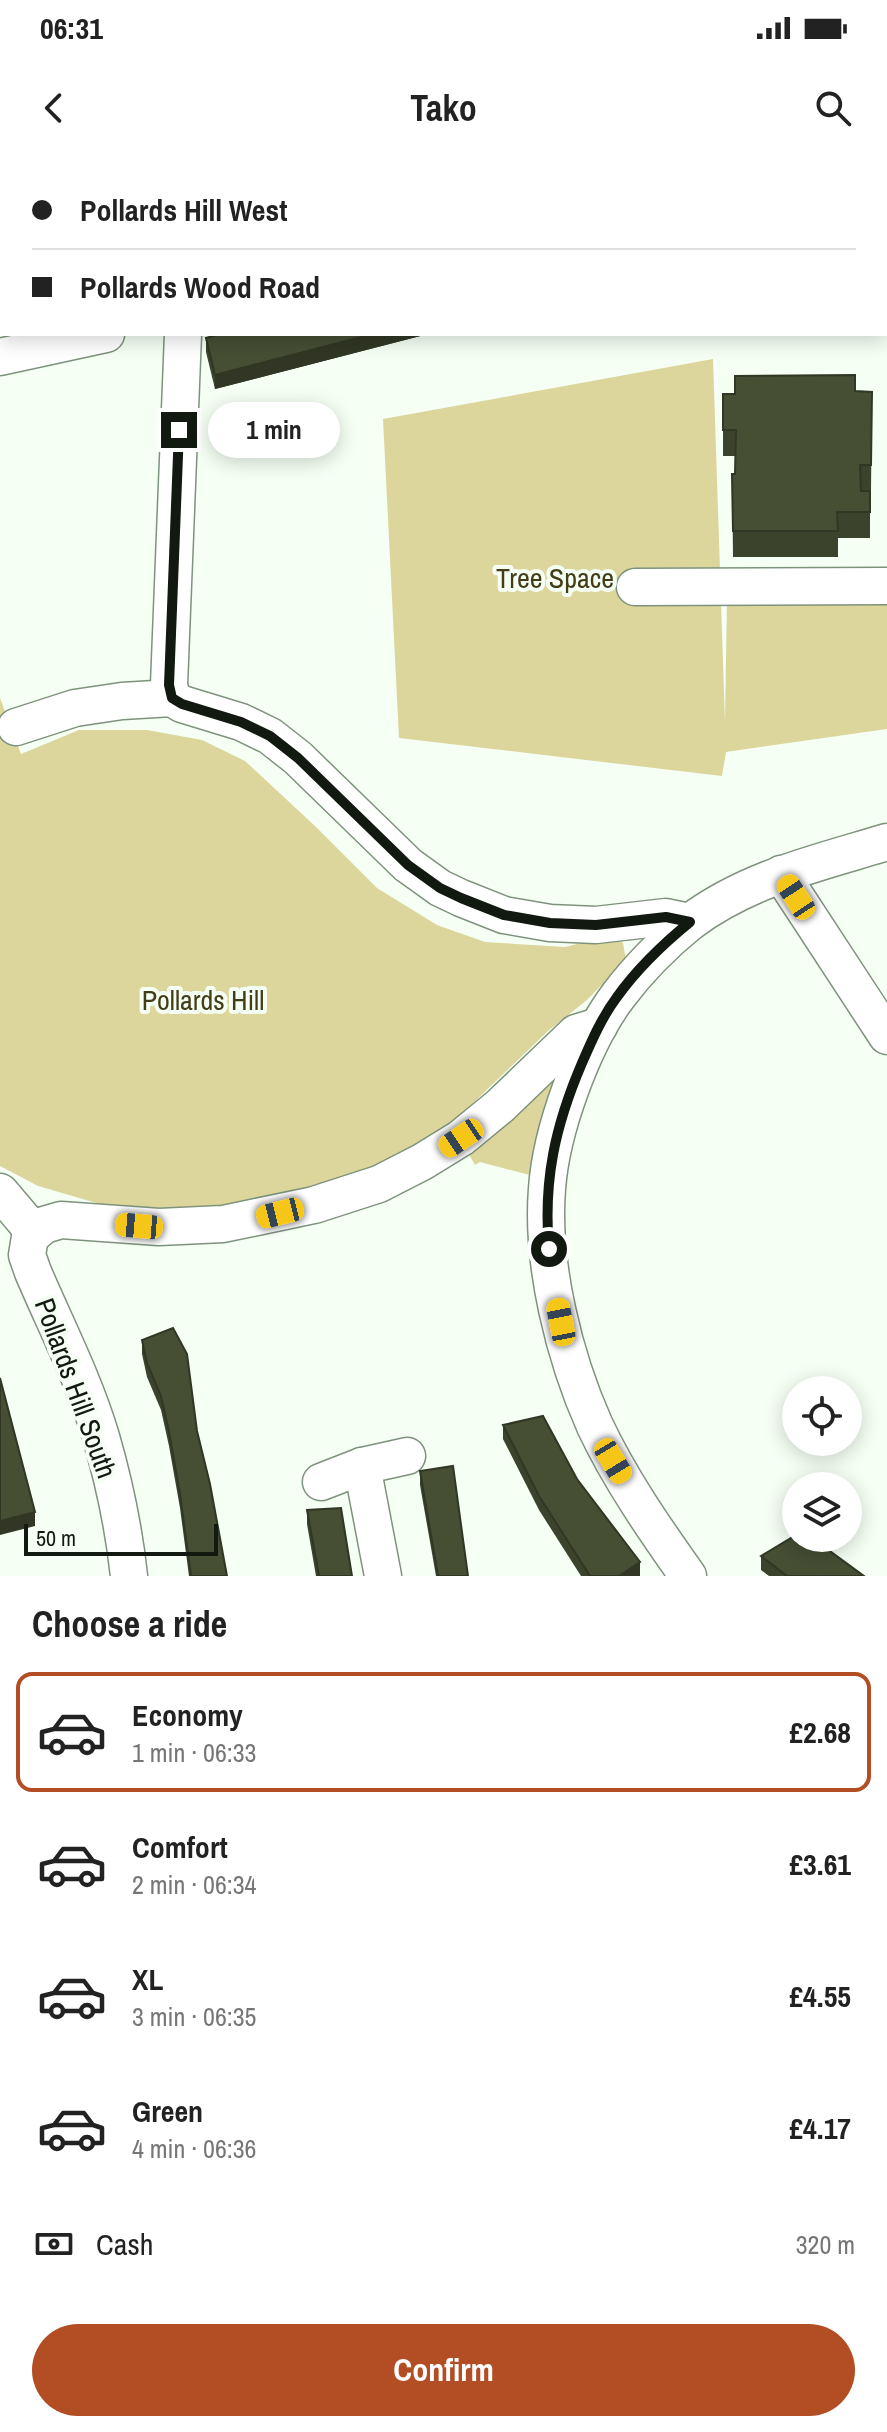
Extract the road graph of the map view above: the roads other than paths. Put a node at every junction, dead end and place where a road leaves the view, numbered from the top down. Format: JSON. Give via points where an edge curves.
{"nodes":[{"id":1,"x":97,"y":336,"type":"edge"},
{"id":2,"x":183,"y":336,"type":"edge"},
{"id":3,"x":0,"y":357,"type":"edge"},
{"id":4,"x":887,"y":586,"type":"edge"},
{"id":5,"x":635,"y":587,"type":"dead end"},
{"id":6,"x":172,"y":698,"type":"junction"},
{"id":7,"x":16,"y":727,"type":"dead end"},
{"id":8,"x":887,"y":842,"type":"edge"},
{"id":9,"x":781,"y":874,"type":"junction"},
{"id":10,"x":690,"y":922,"type":"junction"},
{"id":11,"x":599,"y":1026,"type":"junction"},
{"id":12,"x":887,"y":1036,"type":"edge"},
{"id":13,"x":0,"y":1192,"type":"edge"},
{"id":14,"x":20,"y":1243,"type":"edge"},
{"id":15,"x":407,"y":1456,"type":"dead end"},
{"id":16,"x":362,"y":1466,"type":"junction"},
{"id":17,"x":321,"y":1482,"type":"dead end"},
{"id":18,"x":129,"y":1576,"type":"edge"},
{"id":19,"x":383,"y":1576,"type":"edge"},
{"id":20,"x":688,"y":1576,"type":"edge"}],
"edges":[{"from":1,"to":3,"type":"street"},
{"from":2,"to":6,"type":"street"},
{"from":4,"to":5,"type":"street"},
{"from":6,"to":7,"type":"street","via":[[75,708]]},
{"from":6,"to":10,"type":"street","via":[[270,736],[408,865],[461,898],[504,915],[550,923],[596,925],[666,917]]},
{"from":8,"to":9,"type":"street"},
{"from":9,"to":10,"type":"street","via":[[729,896]]},
{"from":9,"to":12,"type":"street"},
{"from":10,"to":11,"type":"street","via":[[630,981]]},
{"from":11,"to":14,"type":"street","via":[[576,1033],[461,1138],[379,1184],[314,1205],[223,1224],[159,1227],[61,1220]]},
{"from":11,"to":20,"type":"street","via":[[573,1085],[549,1171],[546,1210],[554,1286],[572,1363],[596,1427],[639,1505]]},
{"from":13,"to":14,"type":"street"},
{"from":14,"to":18,"type":"street","name":"Pollards Hill South","via":[[100,1435]]},
{"from":15,"to":16,"type":"street"},
{"from":16,"to":17,"type":"street"},
{"from":16,"to":19,"type":"street"}]}
